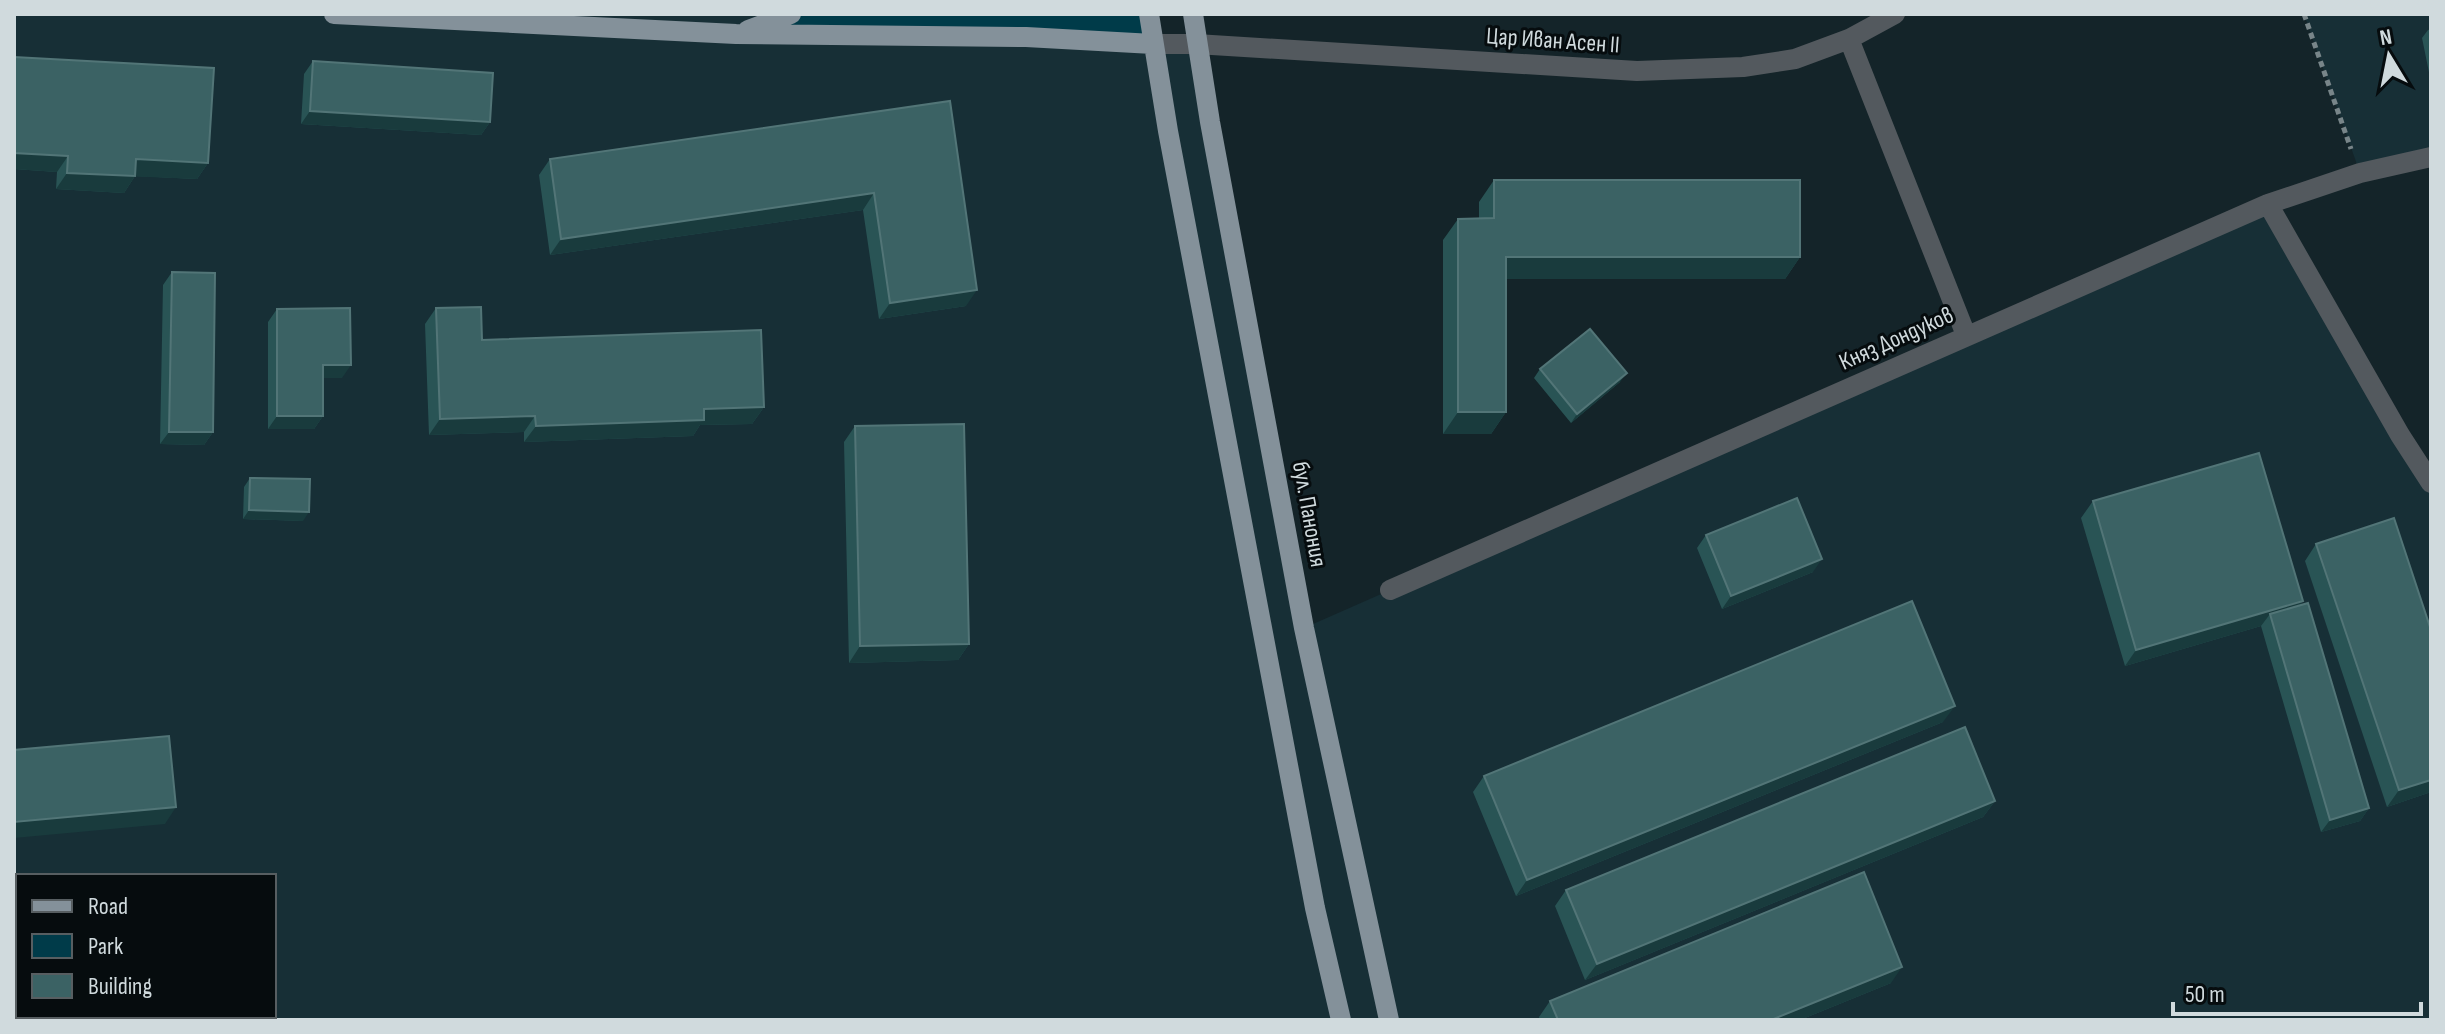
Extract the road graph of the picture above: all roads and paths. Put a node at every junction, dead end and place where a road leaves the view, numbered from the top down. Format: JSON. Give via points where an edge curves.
{"nodes":[{"id":1,"x":334,"y":14,"type":"edge"},
{"id":2,"x":791,"y":14,"type":"edge"},
{"id":3,"x":1149,"y":14,"type":"edge"},
{"id":4,"x":1193,"y":14,"type":"edge"},
{"id":5,"x":1895,"y":14,"type":"edge"},
{"id":6,"x":2304,"y":14,"type":"edge"},
{"id":7,"x":736,"y":34,"type":"junction"},
{"id":8,"x":1849,"y":39,"type":"junction"},
{"id":9,"x":1153,"y":44,"type":"junction"},
{"id":10,"x":1196,"y":44,"type":"junction"},
{"id":11,"x":2431,"y":157,"type":"edge"},
{"id":12,"x":2360,"y":173,"type":"junction"},
{"id":13,"x":2268,"y":204,"type":"junction"},
{"id":14,"x":1966,"y":335,"type":"junction"},
{"id":15,"x":2431,"y":483,"type":"edge"},
{"id":16,"x":1390,"y":590,"type":"dead end"},
{"id":17,"x":1341,"y":1020,"type":"edge"},
{"id":18,"x":1389,"y":1020,"type":"edge"}],
"edges":[{"from":1,"to":7,"type":"main road","name":"Цар Иван Асен II"},
{"from":2,"to":7,"type":"main road"},
{"from":3,"to":9,"type":"main road"},
{"from":4,"to":10,"type":"main road","name":"бул. Панония"},
{"from":5,"to":8,"type":"street","name":"Цар Иван Асен II"},
{"from":6,"to":12,"type":"path"},
{"from":7,"to":9,"type":"main road","name":"Цар Иван Асен II"},
{"from":8,"to":10,"type":"street","name":"Цар Иван Асен II","via":[[1795,59],[1743,67],[1637,71]]},
{"from":8,"to":14,"type":"street"},
{"from":9,"to":10,"type":"street","name":"Цар Иван Асен II"},
{"from":9,"to":17,"type":"main road","via":[[1312,893]]},
{"from":10,"to":18,"type":"main road","name":"бул. Панония","via":[[1304,628]]},
{"from":11,"to":12,"type":"street","name":"Княз Дондуков"},
{"from":12,"to":13,"type":"street","name":"Княз Дондуков"},
{"from":13,"to":14,"type":"street","name":"Княз Дондуков"},
{"from":13,"to":15,"type":"street"},
{"from":14,"to":16,"type":"street","name":"Княз Дондуков"}]}
